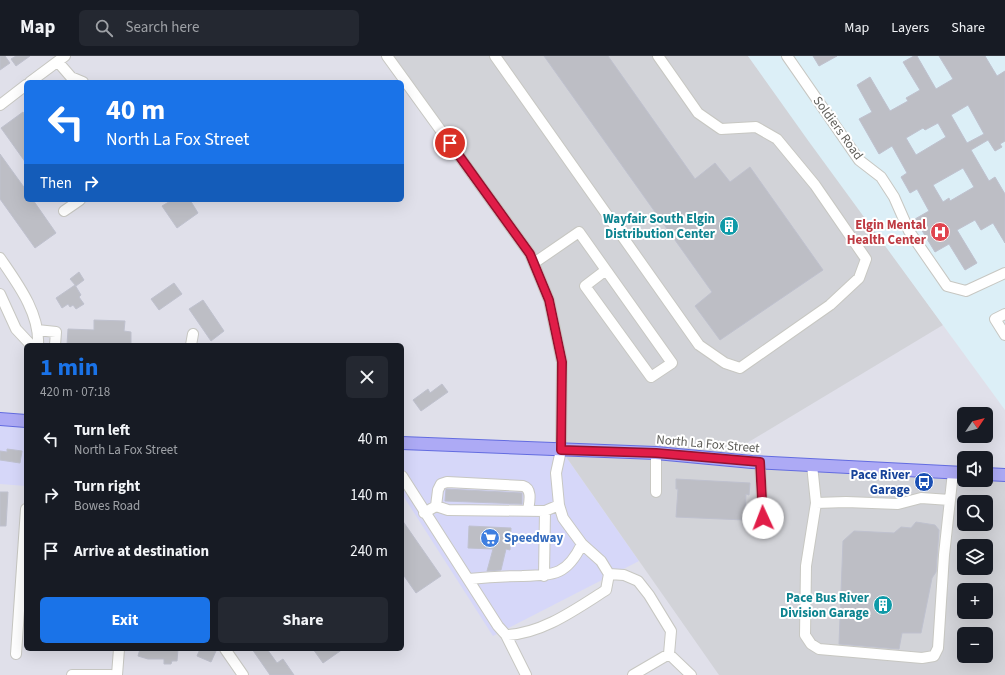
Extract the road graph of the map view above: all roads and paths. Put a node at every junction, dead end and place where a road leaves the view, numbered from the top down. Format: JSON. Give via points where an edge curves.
{"nodes":[{"id":1,"x":387,"y":56,"type":"edge"},
{"id":2,"x":495,"y":56,"type":"edge"},
{"id":3,"x":658,"y":56,"type":"edge"},
{"id":4,"x":787,"y":56,"type":"edge"},
{"id":5,"x":62,"y":59,"type":"edge"},
{"id":6,"x":36,"y":80,"type":"edge"},
{"id":7,"x":78,"y":80,"type":"edge"},
{"id":8,"x":24,"y":87,"type":"edge"},
{"id":9,"x":0,"y":105,"type":"edge"},
{"id":10,"x":77,"y":202,"type":"edge"},
{"id":11,"x":64,"y":211,"type":"dead end"},
{"id":12,"x":0,"y":258,"type":"edge"},
{"id":13,"x":534,"y":263,"type":"junction"},
{"id":14,"x":606,"y":270,"type":"junction"},
{"id":15,"x":1005,"y":273,"type":"edge"},
{"id":16,"x":0,"y":294,"type":"edge"},
{"id":17,"x":1005,"y":314,"type":"edge"},
{"id":18,"x":36,"y":330,"type":"junction"},
{"id":19,"x":193,"y":334,"type":"dead end"},
{"id":20,"x":1005,"y":335,"type":"edge"},
{"id":21,"x":29,"y":343,"type":"edge"},
{"id":22,"x":38,"y":343,"type":"edge"},
{"id":23,"x":54,"y":343,"type":"edge"},
{"id":24,"x":191,"y":343,"type":"edge"},
{"id":25,"x":0,"y":419,"type":"edge"},
{"id":26,"x":24,"y":421,"type":"edge"},
{"id":27,"x":404,"y":443,"type":"edge"},
{"id":28,"x":561,"y":450,"type":"junction"},
{"id":29,"x":656,"y":453,"type":"junction"},
{"id":30,"x":760,"y":462,"type":"junction"},
{"id":31,"x":812,"y":465,"type":"junction"},
{"id":32,"x":957,"y":473,"type":"edge"},
{"id":33,"x":993,"y":474,"type":"edge"},
{"id":34,"x":1005,"y":475,"type":"edge"},
{"id":35,"x":957,"y":476,"type":"edge"},
{"id":36,"x":404,"y":479,"type":"edge"},
{"id":37,"x":656,"y":492,"type":"dead end"},
{"id":38,"x":950,"y":500,"type":"junction"},
{"id":39,"x":816,"y":503,"type":"junction"},
{"id":40,"x":436,"y":506,"type":"junction"},
{"id":41,"x":559,"y":506,"type":"junction"},
{"id":42,"x":545,"y":511,"type":"junction"},
{"id":43,"x":424,"y":512,"type":"junction"},
{"id":44,"x":528,"y":512,"type":"junction"},
{"id":45,"x":763,"y":518,"type":"dead end"},
{"id":46,"x":24,"y":538,"type":"edge"},
{"id":47,"x":582,"y":544,"type":"junction"},
{"id":48,"x":609,"y":574,"type":"junction"},
{"id":49,"x":544,"y":576,"type":"junction"},
{"id":50,"x":469,"y":579,"type":"junction"},
{"id":51,"x":506,"y":635,"type":"junction"},
{"id":52,"x":119,"y":651,"type":"edge"},
{"id":53,"x":226,"y":651,"type":"edge"},
{"id":54,"x":16,"y":654,"type":"dead end"},
{"id":55,"x":669,"y":654,"type":"junction"},
{"id":56,"x":72,"y":675,"type":"edge"},
{"id":57,"x":111,"y":675,"type":"edge"},
{"id":58,"x":117,"y":675,"type":"edge"},
{"id":59,"x":244,"y":675,"type":"edge"},
{"id":60,"x":526,"y":675,"type":"edge"},
{"id":61,"x":633,"y":675,"type":"edge"},
{"id":62,"x":691,"y":675,"type":"edge"}],
"edges":[{"from":1,"to":13,"type":"street"},
{"from":2,"to":3,"type":"street","via":[[699,345],[725,363],[740,368],[830,305],[860,278],[866,259],[815,185],[777,139],[756,127],[722,129],[698,113]]},
{"from":4,"to":15,"type":"street","name":"Soldiers Road","via":[[859,160],[881,177],[894,197],[909,231],[947,286],[966,291]]},
{"from":5,"to":6,"type":"street"},
{"from":5,"to":7,"type":"street","via":[[71,77]]},
{"from":8,"to":9,"type":"street"},
{"from":10,"to":11,"type":"street"},
{"from":12,"to":18,"type":"street","via":[[29,305]]},
{"from":13,"to":14,"type":"street","via":[[579,232]]},
{"from":13,"to":28,"type":"street","via":[[549,300],[562,362]]},
{"from":14,"to":14,"type":"street","via":[[672,363],[651,377],[585,286]]},
{"from":16,"to":21,"type":"street","via":[[16,329]]},
{"from":17,"to":20,"type":"street","via":[[995,319]]},
{"from":18,"to":22,"type":"street"},
{"from":18,"to":23,"type":"street","via":[[56,332]]},
{"from":19,"to":24,"type":"street"},
{"from":25,"to":26,"type":"main road"},
{"from":27,"to":28,"type":"main road","name":"North La Fox Street"},
{"from":28,"to":29,"type":"main road","name":"North La Fox Street"},
{"from":28,"to":41,"type":"street","via":[[556,473]]},
{"from":29,"to":30,"type":"main road","name":"North La Fox Street"},
{"from":29,"to":37,"type":"street"},
{"from":30,"to":31,"type":"main road","name":"North La Fox Street"},
{"from":30,"to":45,"type":"street"},
{"from":31,"to":32,"type":"main road","name":"North La Fox Street"},
{"from":31,"to":39,"type":"street"},
{"from":33,"to":34,"type":"main road"},
{"from":35,"to":38,"type":"street"},
{"from":36,"to":43,"type":"street"},
{"from":38,"to":39,"type":"street","via":[[921,498],[898,504]]},
{"from":38,"to":39,"type":"street","via":[[938,648],[934,656],[922,658],[819,649],[811,644],[805,634],[806,566]]},
{"from":40,"to":43,"type":"street"},
{"from":40,"to":44,"type":"street","via":[[448,510]]},
{"from":40,"to":44,"type":"street","via":[[438,490],[441,484],[446,482],[523,486],[530,492]]},
{"from":41,"to":42,"type":"street"},
{"from":41,"to":47,"type":"street","via":[[563,518]]},
{"from":42,"to":44,"type":"street"},
{"from":42,"to":49,"type":"street"},
{"from":43,"to":50,"type":"street"},
{"from":46,"to":54,"type":"street"},
{"from":47,"to":48,"type":"street","via":[[601,561]]},
{"from":47,"to":49,"type":"street","via":[[570,563],[557,573]]},
{"from":48,"to":51,"type":"street","via":[[606,590],[579,607],[531,632]]},
{"from":48,"to":55,"type":"street","via":[[624,575],[638,581],[649,595],[671,631]]},
{"from":49,"to":50,"type":"street"},
{"from":50,"to":51,"type":"street"},
{"from":51,"to":60,"type":"street"},
{"from":52,"to":58,"type":"street"},
{"from":53,"to":59,"type":"street"},
{"from":55,"to":61,"type":"street"},
{"from":55,"to":62,"type":"street"},
{"from":56,"to":57,"type":"street"}]}
